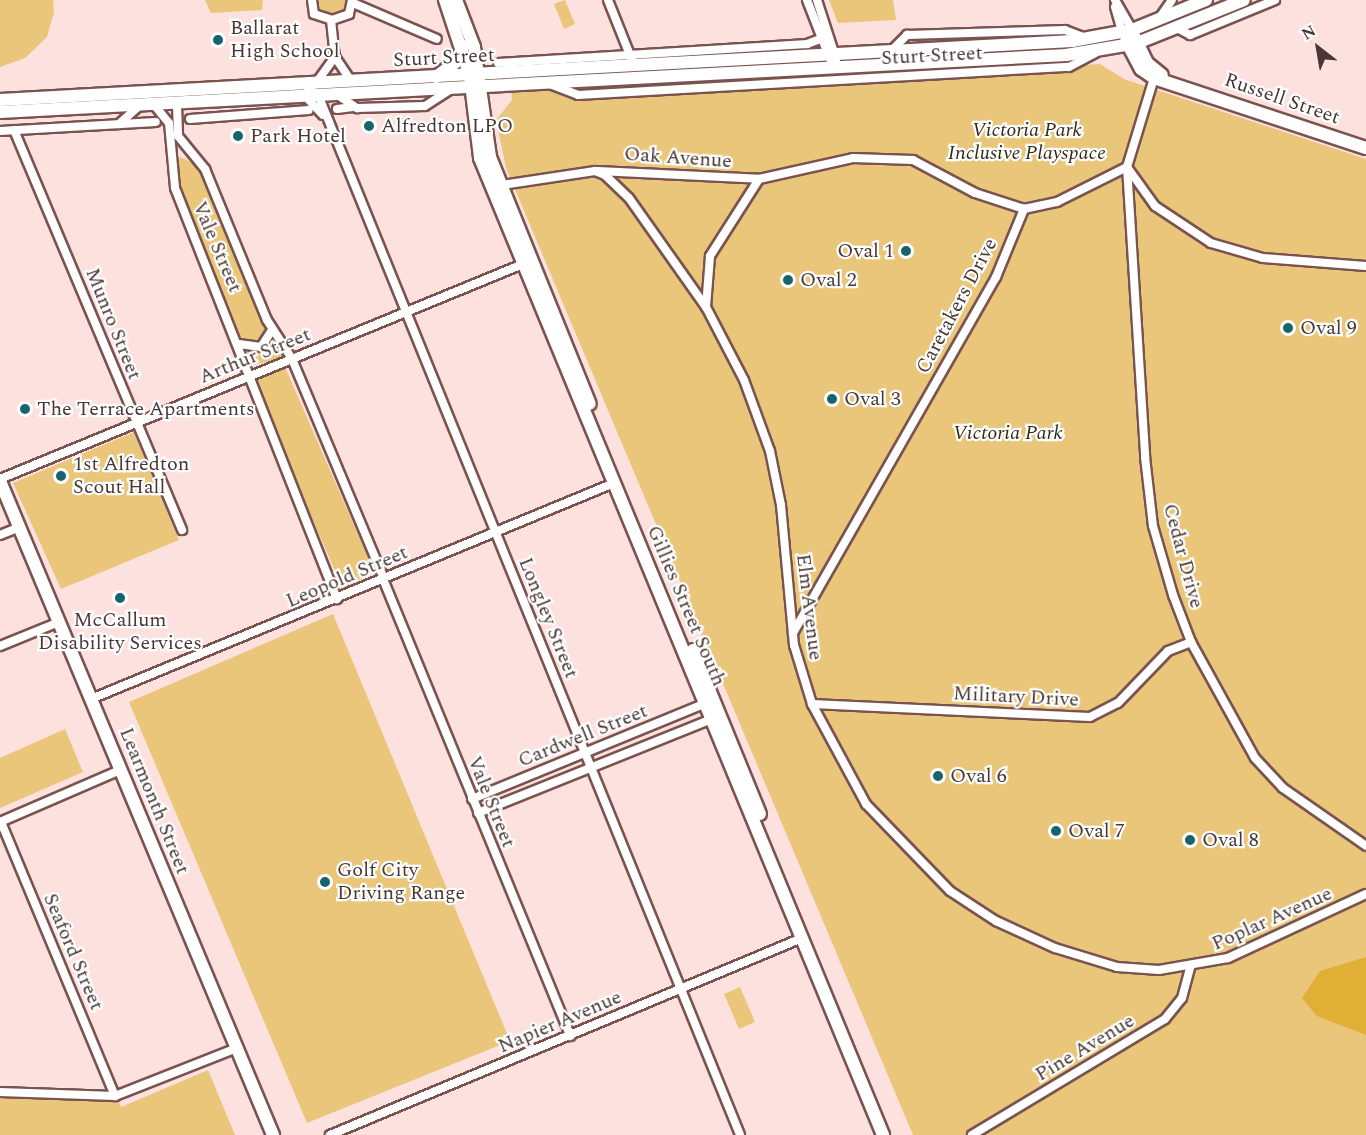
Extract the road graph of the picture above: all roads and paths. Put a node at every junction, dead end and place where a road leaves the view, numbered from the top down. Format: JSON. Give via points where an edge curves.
{"nodes":[{"id":1,"x":312,"y":0,"type":"edge"},
{"id":2,"x":445,"y":0,"type":"edge"},
{"id":3,"x":456,"y":0,"type":"edge"},
{"id":4,"x":608,"y":0,"type":"edge"},
{"id":5,"x":807,"y":0,"type":"edge"},
{"id":6,"x":817,"y":0,"type":"edge"},
{"id":7,"x":1114,"y":0,"type":"edge"},
{"id":8,"x":1172,"y":0,"type":"edge"},
{"id":9,"x":1206,"y":0,"type":"edge"},
{"id":10,"x":1244,"y":0,"type":"edge"},
{"id":11,"x":1275,"y":0,"type":"edge"},
{"id":12,"x":352,"y":2,"type":"edge"},
{"id":13,"x":331,"y":20,"type":"junction"},
{"id":14,"x":1157,"y":20,"type":"junction"},
{"id":15,"x":1177,"y":28,"type":"junction"},
{"id":16,"x":1127,"y":31,"type":"junction"},
{"id":17,"x":823,"y":38,"type":"junction"},
{"id":18,"x":437,"y":39,"type":"dead end"},
{"id":19,"x":1132,"y":44,"type":"junction"},
{"id":20,"x":463,"y":45,"type":"junction"},
{"id":21,"x":629,"y":53,"type":"junction"},
{"id":22,"x":832,"y":54,"type":"junction"},
{"id":23,"x":334,"y":57,"type":"junction"},
{"id":24,"x":498,"y":63,"type":"dead end"},
{"id":25,"x":634,"y":65,"type":"junction"},
{"id":26,"x":835,"y":68,"type":"junction"},
{"id":27,"x":933,"y":69,"type":"junction"},
{"id":28,"x":1156,"y":75,"type":"junction"},
{"id":29,"x":431,"y":79,"type":"junction"},
{"id":30,"x":352,"y":82,"type":"junction"},
{"id":31,"x":476,"y":82,"type":"junction"},
{"id":32,"x":547,"y":83,"type":"junction"},
{"id":33,"x":310,"y":84,"type":"junction"},
{"id":34,"x":451,"y":89,"type":"junction"},
{"id":35,"x":339,"y":96,"type":"junction"},
{"id":36,"x":0,"y":100,"type":"edge"},
{"id":37,"x":308,"y":101,"type":"junction"},
{"id":38,"x":200,"y":104,"type":"junction"},
{"id":39,"x":177,"y":105,"type":"junction"},
{"id":40,"x":155,"y":106,"type":"junction"},
{"id":41,"x":138,"y":107,"type":"junction"},
{"id":42,"x":353,"y":107,"type":"junction"},
{"id":43,"x":337,"y":110,"type":"dead end"},
{"id":44,"x":0,"y":112,"type":"edge"},
{"id":45,"x":279,"y":113,"type":"junction"},
{"id":46,"x":323,"y":115,"type":"junction"},
{"id":47,"x":209,"y":117,"type":"junction"},
{"id":48,"x":190,"y":119,"type":"dead end"},
{"id":49,"x":156,"y":122,"type":"dead end"},
{"id":50,"x":119,"y":124,"type":"junction"},
{"id":51,"x":14,"y":130,"type":"junction"},
{"id":52,"x":0,"y":131,"type":"edge"},
{"id":53,"x":1366,"y":148,"type":"edge"},
{"id":54,"x":191,"y":153,"type":"junction"},
{"id":55,"x":172,"y":162,"type":"junction"},
{"id":56,"x":1127,"y":167,"type":"junction"},
{"id":57,"x":595,"y":171,"type":"junction"},
{"id":58,"x":759,"y":178,"type":"junction"},
{"id":59,"x":502,"y":184,"type":"junction"},
{"id":60,"x":1023,"y":209,"type":"junction"},
{"id":61,"x":528,"y":262,"type":"junction"},
{"id":62,"x":1366,"y":266,"type":"edge"},
{"id":63,"x":706,"y":307,"type":"junction"},
{"id":64,"x":405,"y":313,"type":"junction"},
{"id":65,"x":272,"y":330,"type":"junction"},
{"id":66,"x":239,"y":344,"type":"junction"},
{"id":67,"x":292,"y":359,"type":"junction"},
{"id":68,"x":246,"y":378,"type":"junction"},
{"id":69,"x":136,"y":423,"type":"junction"},
{"id":70,"x":0,"y":480,"type":"edge"},
{"id":71,"x":617,"y":482,"type":"junction"},
{"id":72,"x":20,"y":527,"type":"junction"},
{"id":73,"x":182,"y":530,"type":"dead end"},
{"id":74,"x":495,"y":533,"type":"junction"},
{"id":75,"x":0,"y":535,"type":"edge"},
{"id":76,"x":383,"y":579,"type":"junction"},
{"id":77,"x":337,"y":599,"type":"junction"},
{"id":78,"x":59,"y":622,"type":"junction"},
{"id":79,"x":793,"y":636,"type":"junction"},
{"id":80,"x":1191,"y":642,"type":"junction"},
{"id":81,"x":0,"y":646,"type":"edge"},
{"id":82,"x":91,"y":699,"type":"junction"},
{"id":83,"x":710,"y":702,"type":"junction"},
{"id":84,"x":812,"y":704,"type":"junction"},
{"id":85,"x":716,"y":717,"type":"junction"},
{"id":86,"x":586,"y":753,"type":"junction"},
{"id":87,"x":592,"y":768,"type":"junction"},
{"id":88,"x":120,"y":770,"type":"junction"},
{"id":89,"x":472,"y":799,"type":"junction"},
{"id":90,"x":478,"y":813,"type":"junction"},
{"id":91,"x":0,"y":822,"type":"edge"},
{"id":92,"x":1366,"y":846,"type":"edge"},
{"id":93,"x":1366,"y":894,"type":"edge"},
{"id":94,"x":805,"y":937,"type":"junction"},
{"id":95,"x":1190,"y":968,"type":"junction"},
{"id":96,"x":683,"y":988,"type":"junction"},
{"id":97,"x":570,"y":1036,"type":"junction"},
{"id":98,"x":237,"y":1048,"type":"junction"},
{"id":99,"x":0,"y":1092,"type":"edge"},
{"id":100,"x":115,"y":1096,"type":"junction"},
{"id":101,"x":273,"y":1135,"type":"edge"},
{"id":102,"x":330,"y":1135,"type":"edge"},
{"id":103,"x":740,"y":1135,"type":"edge"},
{"id":104,"x":883,"y":1135,"type":"edge"},
{"id":105,"x":891,"y":1135,"type":"edge"},
{"id":106,"x":972,"y":1135,"type":"edge"}],
"edges":[{"from":1,"to":13,"type":"street","via":[[314,14]]},
{"from":2,"to":20,"type":"main road"},
{"from":3,"to":31,"type":"main road"},
{"from":4,"to":21,"type":"street"},
{"from":5,"to":17,"type":"street"},
{"from":6,"to":22,"type":"street"},
{"from":7,"to":16,"type":"street"},
{"from":8,"to":14,"type":"street"},
{"from":9,"to":14,"type":"main road","name":"Sturt Street"},
{"from":10,"to":15,"type":"main road","name":"Sturt Street"},
{"from":11,"to":15,"type":"street","name":"Sturt Street","via":[[1190,35]]},
{"from":12,"to":13,"type":"street","via":[[349,14]]},
{"from":12,"to":18,"type":"street"},
{"from":13,"to":23,"type":"street"},
{"from":14,"to":16,"type":"main road","name":"Sturt Street"},
{"from":15,"to":19,"type":"main road","name":"Sturt Street"},
{"from":16,"to":19,"type":"main road","name":"Russell Street"},
{"from":16,"to":22,"type":"main road","name":"Sturt Street","via":[[1088,39]]},
{"from":17,"to":21,"type":"street","name":"Sturt Street","via":[[807,44]]},
{"from":17,"to":22,"type":"street"},
{"from":19,"to":27,"type":"main road","name":"Sturt Street","via":[[1101,51]]},
{"from":19,"to":28,"type":"main road","name":"Russell Street"},
{"from":20,"to":29,"type":"main road","via":[[452,66]]},
{"from":20,"to":31,"type":"main road"},
{"from":21,"to":24,"type":"street","name":"Sturt Street"},
{"from":21,"to":25,"type":"street"},
{"from":22,"to":25,"type":"main road","name":"Sturt Street"},
{"from":22,"to":26,"type":"street"},
{"from":23,"to":30,"type":"street"},
{"from":23,"to":33,"type":"street"},
{"from":25,"to":31,"type":"main road","name":"Sturt Street"},
{"from":26,"to":27,"type":"main road","name":"Sturt Street"},
{"from":26,"to":32,"type":"main road","name":"Sturt Street"},
{"from":27,"to":32,"type":"street","name":"Sturt Street","via":[[578,95]]},
{"from":28,"to":53,"type":"main road","name":"Russell Street"},
{"from":28,"to":56,"type":"street"},
{"from":29,"to":30,"type":"main road","name":"Sturt Street"},
{"from":29,"to":31,"type":"main road","name":"Sturt Street"},
{"from":30,"to":33,"type":"main road","name":"Sturt Street"},
{"from":31,"to":32,"type":"main road","name":"Sturt Street"},
{"from":31,"to":34,"type":"main road","name":"Sturt Street"},
{"from":31,"to":59,"type":"main road","name":"Gillies Street South","via":[[486,142]]},
{"from":31,"to":61,"type":"main road","name":"Gillies Street South","via":[[477,150]]},
{"from":33,"to":36,"type":"main road","name":"Sturt Street"},
{"from":33,"to":37,"type":"street","name":"Longley Street"},
{"from":34,"to":35,"type":"main road","name":"Sturt Street"},
{"from":34,"to":42,"type":"street","name":"Sturt Street","via":[[428,106]]},
{"from":35,"to":37,"type":"main road","name":"Sturt Street"},
{"from":35,"to":42,"type":"street"},
{"from":37,"to":38,"type":"main road","name":"Sturt Street"},
{"from":37,"to":45,"type":"street"},
{"from":37,"to":45,"type":"street","name":"Sturt Street"},
{"from":37,"to":46,"type":"street","name":"Longley Street"},
{"from":37,"to":46,"type":"street","name":"Longley Street"},
{"from":38,"to":39,"type":"main road","name":"Sturt Street"},
{"from":38,"to":47,"type":"street"},
{"from":39,"to":40,"type":"main road","name":"Sturt Street"},
{"from":39,"to":54,"type":"street","name":"Vale Street","via":[[177,132]]},
{"from":40,"to":41,"type":"main road","name":"Sturt Street"},
{"from":40,"to":55,"type":"street","name":"Vale Street","via":[[169,120]]},
{"from":41,"to":44,"type":"main road","name":"Sturt Street"},
{"from":41,"to":50,"type":"street"},
{"from":42,"to":43,"type":"street","name":"Sturt Street"},
{"from":45,"to":47,"type":"street","name":"Sturt Street"},
{"from":46,"to":64,"type":"street","name":"Longley Street"},
{"from":47,"to":48,"type":"street","name":"Sturt Street"},
{"from":49,"to":50,"type":"street"},
{"from":50,"to":51,"type":"street"},
{"from":51,"to":52,"type":"street"},
{"from":51,"to":69,"type":"street","name":"Munro Street"},
{"from":54,"to":55,"type":"street"},
{"from":54,"to":65,"type":"street","name":"Vale Street","via":[[204,170]]},
{"from":55,"to":66,"type":"street","name":"Vale Street","via":[[172,180]]},
{"from":56,"to":60,"type":"street","name":"Oak Avenue","via":[[1057,202]]},
{"from":56,"to":62,"type":"street","via":[[1155,206],[1210,243],[1263,258]]},
{"from":56,"to":80,"type":"street","name":"Cedar Drive","via":[[1154,526]]},
{"from":57,"to":58,"type":"street","name":"Oak Avenue"},
{"from":57,"to":59,"type":"street"},
{"from":57,"to":63,"type":"street","name":"Elm Avenue","via":[[629,198]]},
{"from":58,"to":60,"type":"street","name":"Oak Avenue","via":[[854,158],[913,160],[975,194]]},
{"from":58,"to":63,"type":"street","name":"Oak Avenue","via":[[710,256]]},
{"from":59,"to":61,"type":"main road","name":"Gillies Street South"},
{"from":60,"to":79,"type":"street","name":"Caretakers Drive","via":[[996,277]]},
{"from":61,"to":64,"type":"street","name":"Arthur Street"},
{"from":61,"to":71,"type":"main road","name":"Gillies Street South"},
{"from":63,"to":79,"type":"street","name":"Elm Avenue","via":[[744,380],[770,451],[781,505]]},
{"from":64,"to":67,"type":"street","name":"Arthur Street"},
{"from":64,"to":74,"type":"street","name":"Longley Street"},
{"from":65,"to":66,"type":"street","via":[[259,348]]},
{"from":65,"to":67,"type":"street","name":"Vale Street"},
{"from":66,"to":68,"type":"street","name":"Vale Street"},
{"from":67,"to":68,"type":"street","name":"Arthur Street"},
{"from":67,"to":76,"type":"street","name":"Vale Street"},
{"from":68,"to":69,"type":"street","name":"Arthur Street"},
{"from":68,"to":77,"type":"street","name":"Vale Street"},
{"from":69,"to":70,"type":"street","name":"Arthur Street"},
{"from":69,"to":73,"type":"street","name":"Munro Street"},
{"from":70,"to":72,"type":"main road","name":"Learmonth Street"},
{"from":71,"to":74,"type":"street","name":"Leopold Street"},
{"from":71,"to":83,"type":"main road","name":"Gillies Street South"},
{"from":72,"to":75,"type":"street"},
{"from":72,"to":78,"type":"main road","name":"Learmonth Street"},
{"from":74,"to":76,"type":"street","name":"Leopold Street"},
{"from":74,"to":86,"type":"street","name":"Longley Street"},
{"from":76,"to":77,"type":"street","name":"Leopold Street"},
{"from":76,"to":89,"type":"street","name":"Vale Street"},
{"from":77,"to":82,"type":"street","name":"Leopold Street"},
{"from":78,"to":81,"type":"street"},
{"from":78,"to":82,"type":"main road","name":"Learmonth Street"},
{"from":79,"to":84,"type":"street","name":"Elm Avenue"},
{"from":80,"to":84,"type":"street","name":"Military Drive","via":[[1168,651],[1118,704],[1090,717]]},
{"from":80,"to":92,"type":"street","name":"Cedar Drive","via":[[1268,773]]},
{"from":82,"to":88,"type":"main road","name":"Learmonth Street"},
{"from":83,"to":85,"type":"main road","name":"Gillies Street South"},
{"from":83,"to":86,"type":"street","name":"Cardwell Street"},
{"from":84,"to":95,"type":"street","name":"Elm Avenue","via":[[866,804],[920,864],[966,903],[1035,940],[1101,963],[1145,970]]},
{"from":85,"to":87,"type":"street","name":"Cardwell Street"},
{"from":85,"to":94,"type":"main road","name":"Gillies Street South"},
{"from":86,"to":87,"type":"street","name":"Longley Street"},
{"from":86,"to":89,"type":"street","name":"Cardwell Street"},
{"from":87,"to":90,"type":"street","name":"Cardwell Street"},
{"from":87,"to":96,"type":"street","name":"Longley Street"},
{"from":88,"to":91,"type":"street"},
{"from":88,"to":98,"type":"main road","name":"Learmonth Street"},
{"from":89,"to":90,"type":"street","name":"Vale Street"},
{"from":90,"to":97,"type":"street","name":"Vale Street"},
{"from":91,"to":100,"type":"street","name":"Seaford Street"},
{"from":93,"to":95,"type":"street","name":"Poplar Avenue","via":[[1244,952]]},
{"from":94,"to":96,"type":"street","name":"Napier Avenue"},
{"from":94,"to":104,"type":"main road","name":"Gillies Street South"},
{"from":94,"to":105,"type":"main road","name":"Gillies Street South"},
{"from":95,"to":106,"type":"street","name":"Pine Avenue","via":[[1182,998],[1161,1022]]},
{"from":96,"to":97,"type":"street","name":"Napier Avenue"},
{"from":96,"to":103,"type":"street","name":"Longley Street"},
{"from":97,"to":102,"type":"street","name":"Napier Avenue"},
{"from":98,"to":100,"type":"street"},
{"from":98,"to":101,"type":"main road","name":"Learmonth Street"},
{"from":99,"to":100,"type":"street"}]}
